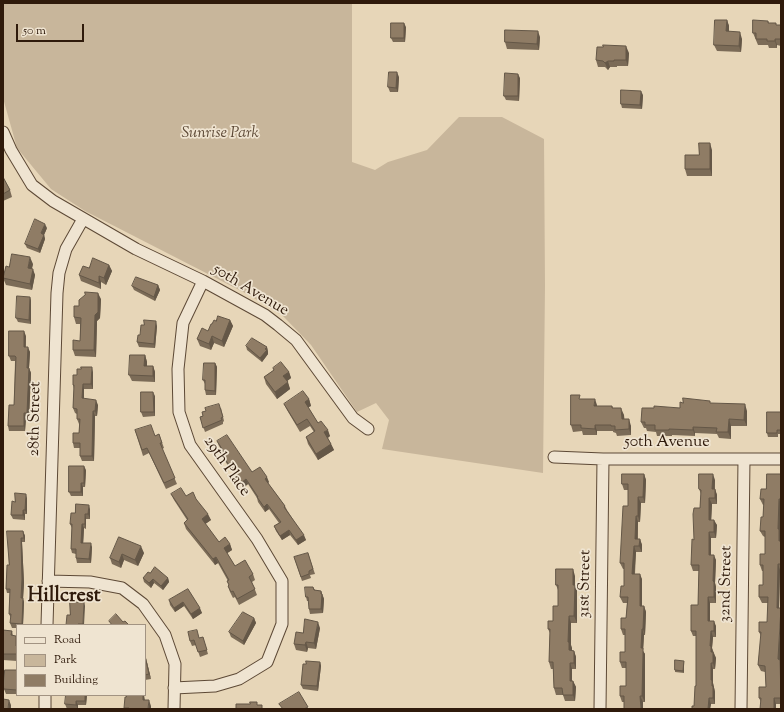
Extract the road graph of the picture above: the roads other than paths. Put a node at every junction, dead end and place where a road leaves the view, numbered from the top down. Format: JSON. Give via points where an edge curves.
{"nodes":[{"id":1,"x":3,"y":132,"type":"edge"},
{"id":2,"x":7,"y":152,"type":"edge"},
{"id":3,"x":83,"y":219,"type":"junction"},
{"id":4,"x":203,"y":281,"type":"junction"},
{"id":5,"x":368,"y":429,"type":"dead end"},
{"id":6,"x":554,"y":457,"type":"dead end"},
{"id":7,"x":603,"y":459,"type":"junction"},
{"id":8,"x":744,"y":459,"type":"junction"},
{"id":9,"x":781,"y":459,"type":"edge"},
{"id":10,"x":48,"y":581,"type":"junction"},
{"id":11,"x":47,"y":624,"type":"edge"},
{"id":12,"x":174,"y":688,"type":"junction"},
{"id":13,"x":45,"y":696,"type":"edge"},
{"id":14,"x":45,"y":709,"type":"edge"},
{"id":15,"x":174,"y":709,"type":"edge"},
{"id":16,"x":600,"y":709,"type":"edge"},
{"id":17,"x":741,"y":709,"type":"edge"}],
"edges":[{"from":1,"to":2,"type":"street","name":"50th Avenue"},
{"from":2,"to":3,"type":"street","name":"50th Avenue","via":[[32,184]]},
{"from":3,"to":4,"type":"street","name":"50th Avenue","via":[[136,250]]},
{"from":3,"to":10,"type":"street","name":"28th Street","via":[[66,249],[59,273],[57,293]]},
{"from":4,"to":5,"type":"street","name":"50th Avenue","via":[[265,315],[296,340],[352,418]]},
{"from":4,"to":12,"type":"street","name":"29th Place","via":[[183,323],[178,369],[179,412],[190,445],[257,539],[282,581],[282,624],[267,662],[239,679],[215,686]]},
{"from":6,"to":7,"type":"street","name":"50th Avenue"},
{"from":7,"to":8,"type":"street","name":"50th Avenue"},
{"from":7,"to":16,"type":"street","name":"31st Street"},
{"from":8,"to":9,"type":"street","name":"50th Avenue"},
{"from":8,"to":17,"type":"street","name":"32nd Street"},
{"from":10,"to":11,"type":"street","name":"28th Street"},
{"from":10,"to":12,"type":"street","via":[[90,582],[122,588],[144,604],[165,635],[175,664]]},
{"from":12,"to":15,"type":"street"},
{"from":13,"to":14,"type":"street"}]}
